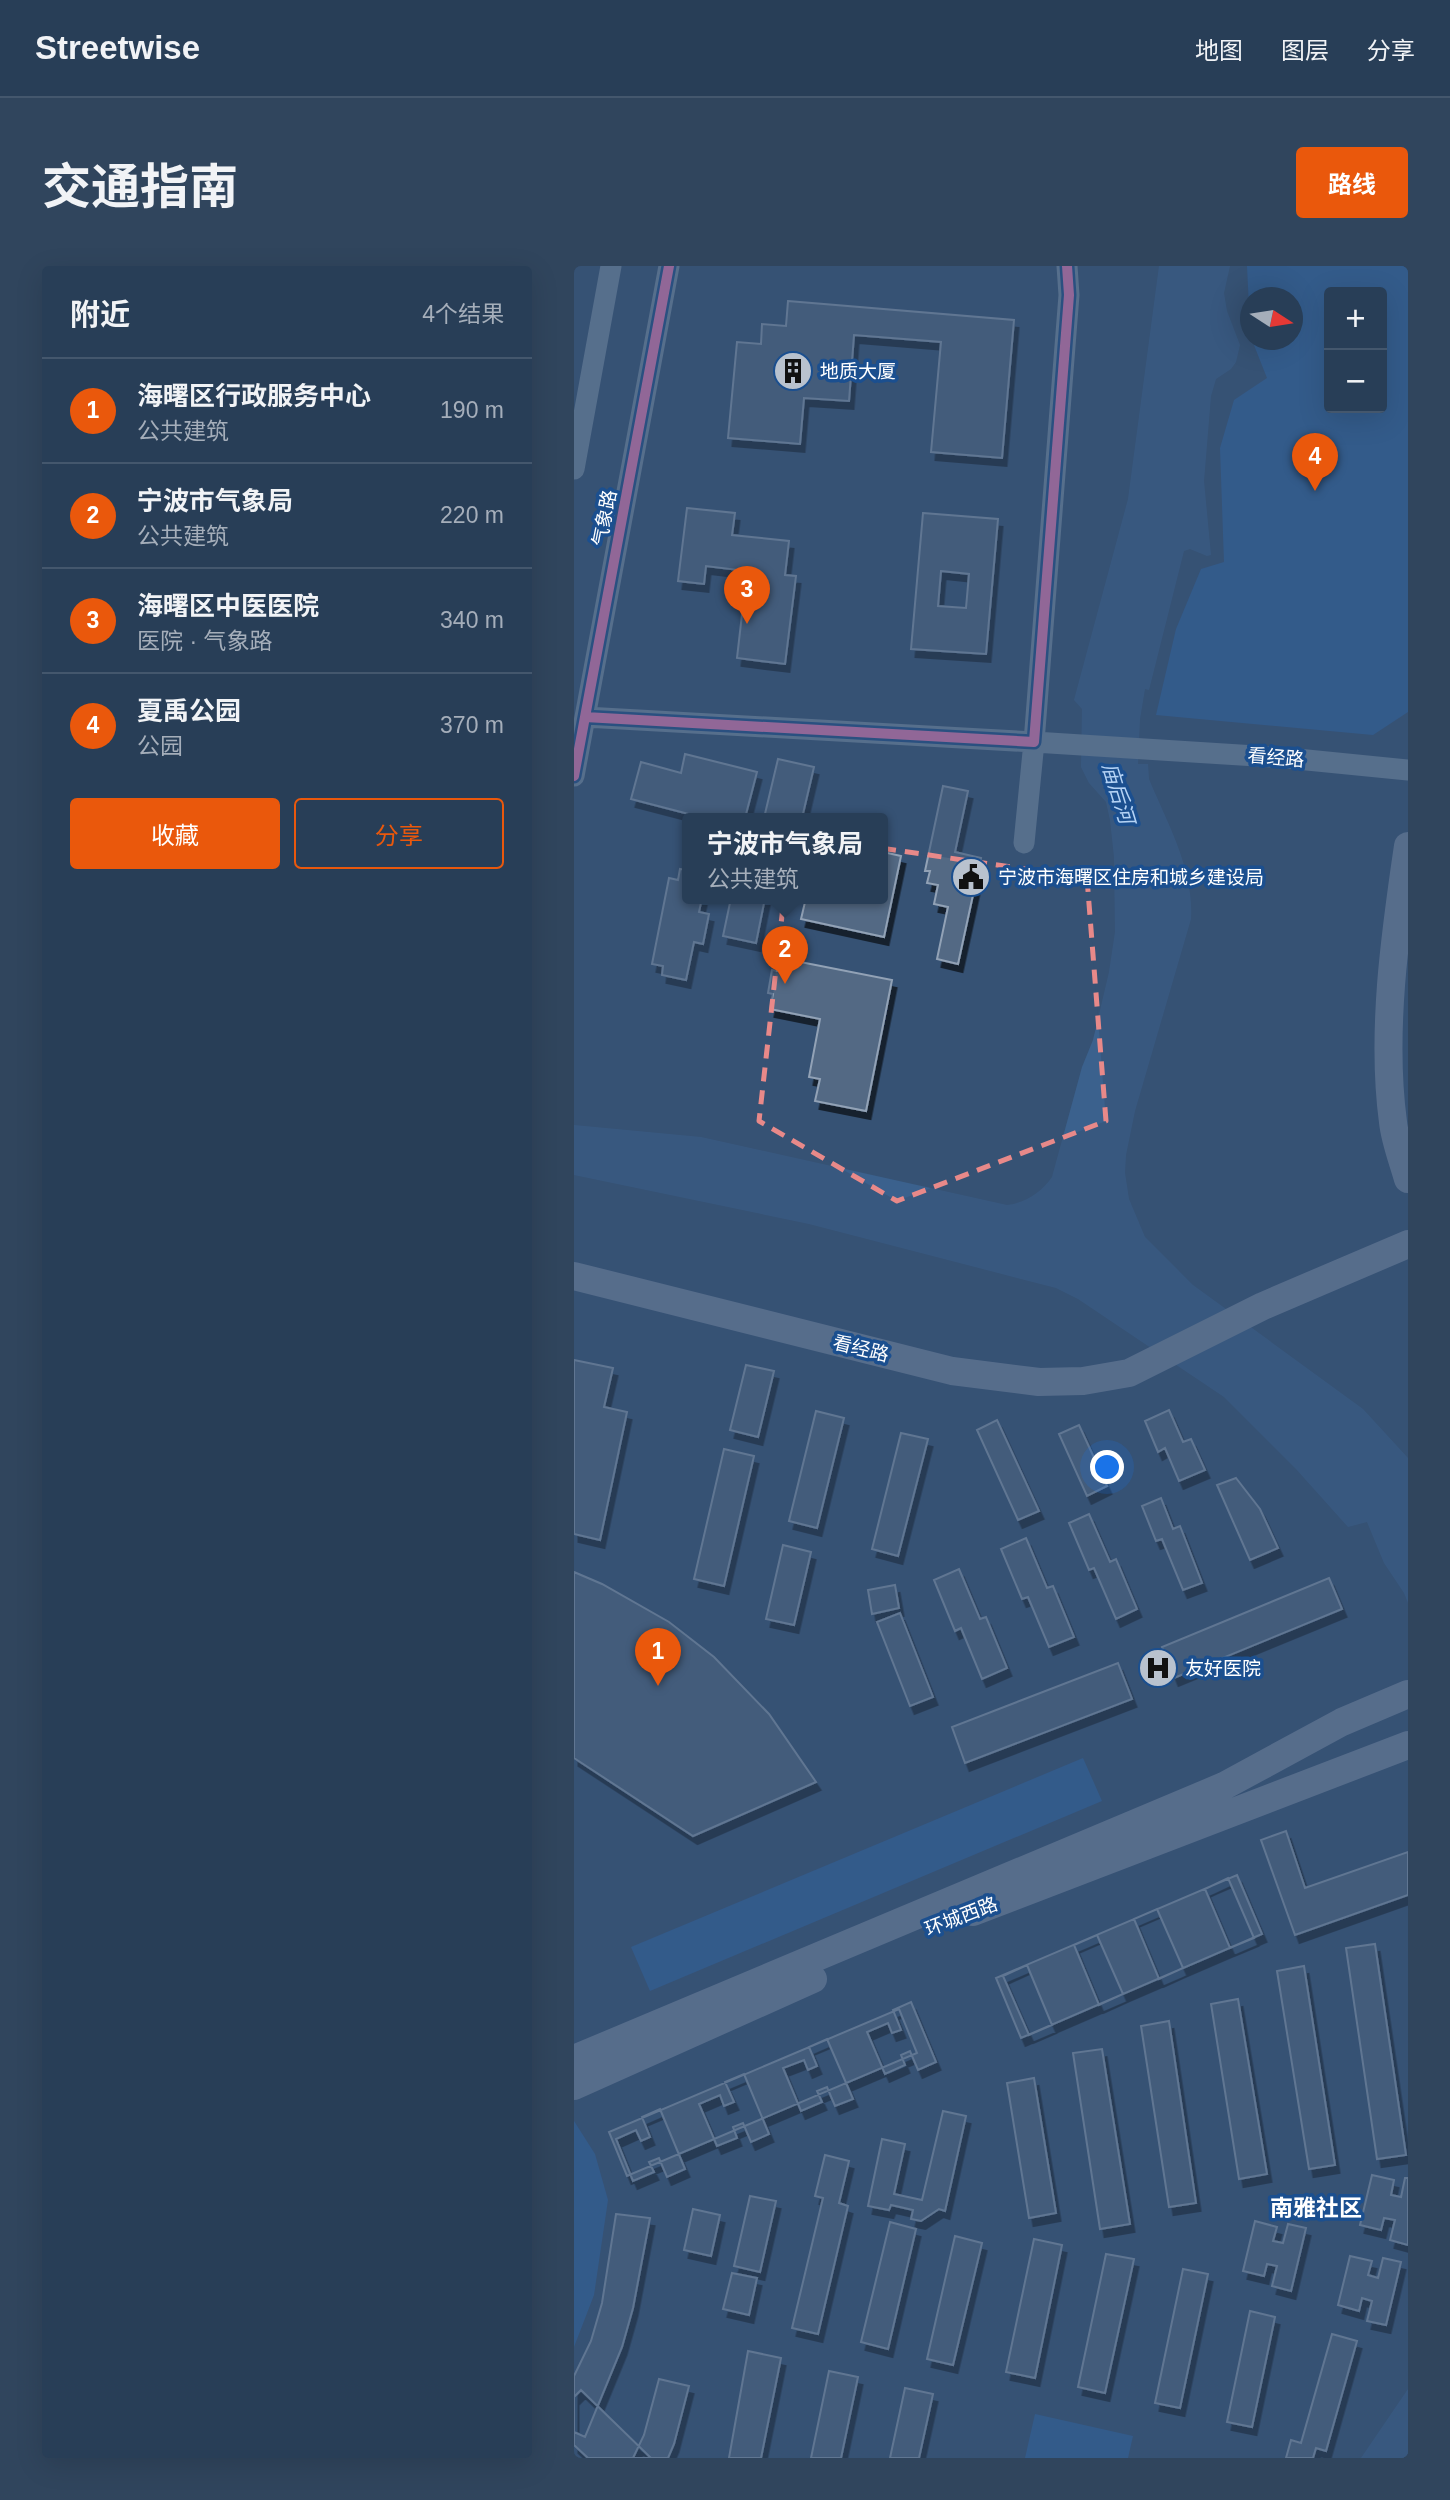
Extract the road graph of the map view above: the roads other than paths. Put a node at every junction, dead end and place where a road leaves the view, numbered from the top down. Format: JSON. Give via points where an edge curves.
{"nodes":[{"id":1,"x":611,"y":266,"type":"edge"},
{"id":2,"x":669,"y":266,"type":"edge"},
{"id":3,"x":1067,"y":266,"type":"edge"},
{"id":4,"x":574,"y":469,"type":"edge"},
{"id":5,"x":585,"y":717,"type":"junction"},
{"id":6,"x":1034,"y":742,"type":"junction"},
{"id":7,"x":1408,"y":770,"type":"edge"},
{"id":8,"x":574,"y":776,"type":"edge"},
{"id":9,"x":1024,"y":843,"type":"dead end"},
{"id":10,"x":1408,"y":846,"type":"edge"},
{"id":11,"x":1408,"y":1179,"type":"edge"},
{"id":12,"x":1408,"y":1244,"type":"edge"},
{"id":13,"x":574,"y":1276,"type":"edge"},
{"id":14,"x":1408,"y":1694,"type":"edge"},
{"id":15,"x":1408,"y":1745,"type":"edge"},
{"id":16,"x":574,"y":2059,"type":"edge"},
{"id":17,"x":574,"y":2086,"type":"edge"}],
"edges":[{"from":1,"to":4,"type":"street"},
{"from":2,"to":5,"type":"street","name":"气象路"},
{"from":3,"to":6,"type":"street","via":[[1068,309]]},
{"from":5,"to":6,"type":"street","name":"看经路"},
{"from":5,"to":8,"type":"street","name":"气象路"},
{"from":6,"to":7,"type":"street","name":"看经路"},
{"from":6,"to":9,"type":"street"},
{"from":10,"to":11,"type":"main road","via":[[1398,913],[1389,1066],[1393,1125]]},
{"from":12,"to":13,"type":"main road","name":"看经路","via":[[1263,1306],[1129,1373],[1083,1381],[1039,1382],[952,1370]]},
{"from":14,"to":16,"type":"main road","name":"环城西路","via":[[1342,1722],[1224,1786]]},
{"from":15,"to":17,"type":"main road","name":"环城西路","via":[[905,1938]]}]}
